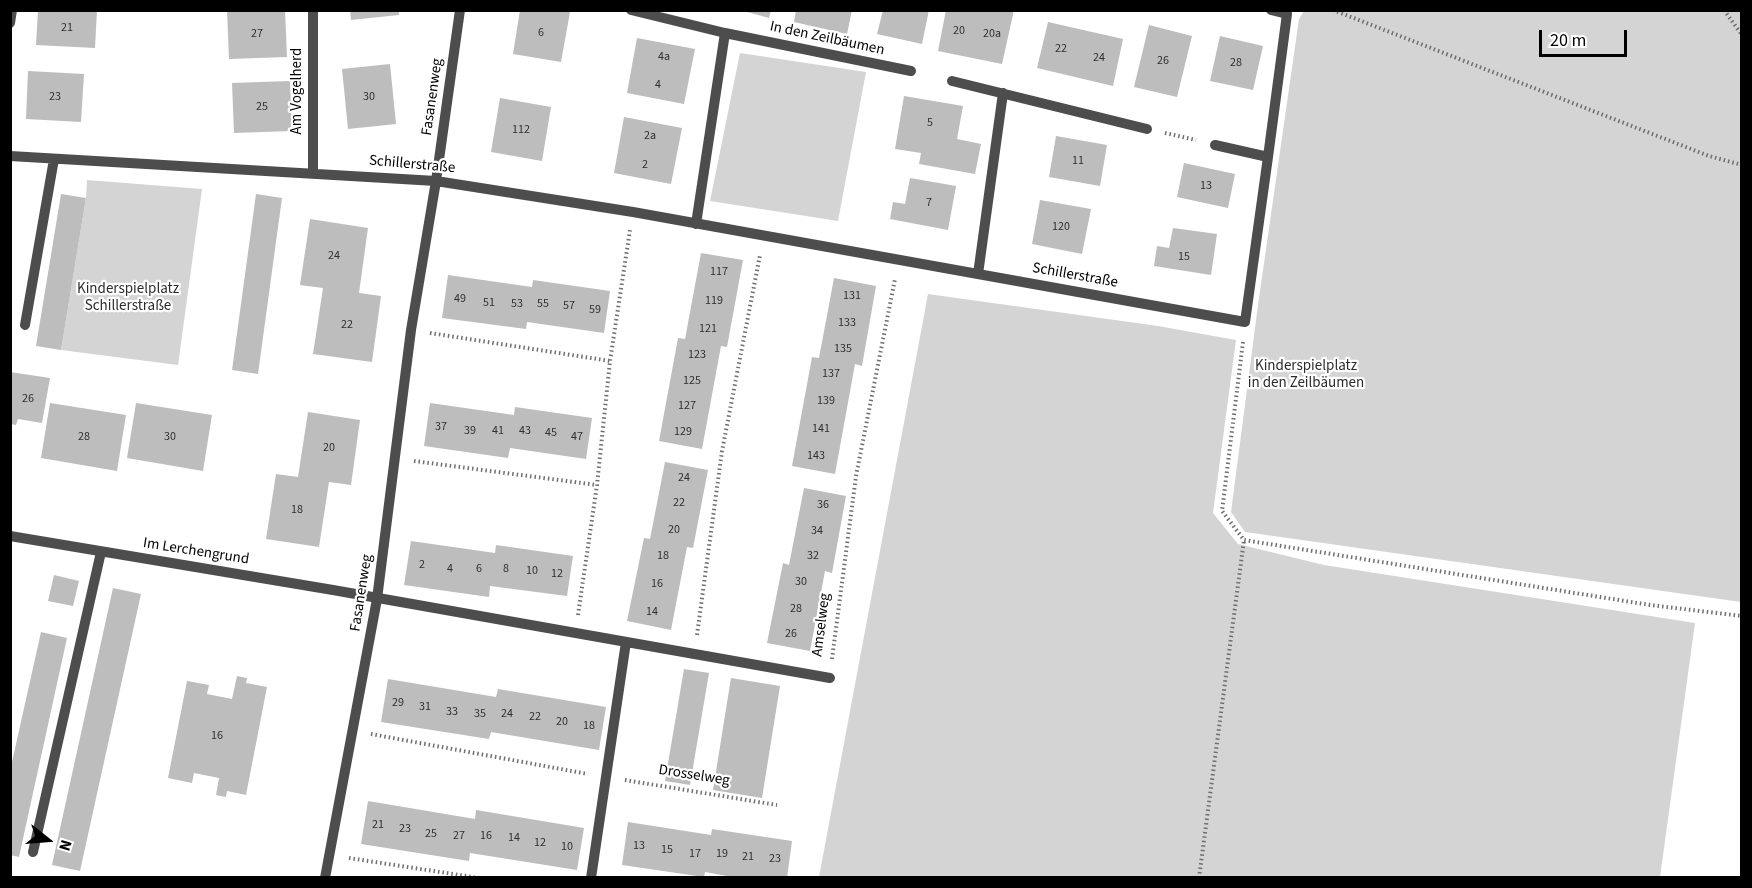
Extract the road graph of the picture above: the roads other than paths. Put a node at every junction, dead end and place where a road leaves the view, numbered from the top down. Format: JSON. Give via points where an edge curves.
{"nodes":[{"id":1,"x":12,"y":10,"type":"edge"},
{"id":2,"x":313,"y":10,"type":"edge"},
{"id":3,"x":460,"y":10,"type":"edge"},
{"id":4,"x":631,"y":10,"type":"edge"},
{"id":5,"x":1271,"y":10,"type":"edge"},
{"id":6,"x":10,"y":23,"type":"edge"},
{"id":7,"x":725,"y":33,"type":"junction"},
{"id":8,"x":912,"y":71,"type":"dead end"},
{"id":9,"x":952,"y":81,"type":"dead end"},
{"id":10,"x":1004,"y":93,"type":"junction"},
{"id":11,"x":1147,"y":129,"type":"road end"},
{"id":12,"x":1215,"y":145,"type":"road end"},
{"id":13,"x":10,"y":156,"type":"edge"},
{"id":14,"x":1268,"y":157,"type":"junction"},
{"id":15,"x":54,"y":159,"type":"junction"},
{"id":16,"x":313,"y":172,"type":"junction"},
{"id":17,"x":436,"y":181,"type":"junction"},
{"id":18,"x":696,"y":224,"type":"junction"},
{"id":19,"x":978,"y":274,"type":"junction"},
{"id":20,"x":25,"y":325,"type":"dead end"},
{"id":21,"x":10,"y":536,"type":"edge"},
{"id":22,"x":100,"y":552,"type":"junction"},
{"id":23,"x":377,"y":599,"type":"junction"},
{"id":24,"x":626,"y":642,"type":"junction"},
{"id":25,"x":830,"y":678,"type":"road end"},
{"id":26,"x":33,"y":852,"type":"dead end"},
{"id":27,"x":325,"y":878,"type":"edge"},
{"id":28,"x":591,"y":878,"type":"edge"}],
"edges":[{"from":1,"to":6,"type":"street"},
{"from":2,"to":16,"type":"street","name":"Am Vogelherd"},
{"from":3,"to":17,"type":"street","name":"Fasanenweg"},
{"from":4,"to":7,"type":"street","name":"In den Zeilbäumen"},
{"from":5,"to":14,"type":"street","via":[[1287,14]]},
{"from":7,"to":8,"type":"street","name":"In den Zeilbäumen"},
{"from":7,"to":18,"type":"street"},
{"from":9,"to":10,"type":"street"},
{"from":10,"to":11,"type":"street"},
{"from":10,"to":19,"type":"street"},
{"from":12,"to":14,"type":"street"},
{"from":13,"to":15,"type":"street","name":"Schillerstraße"},
{"from":14,"to":19,"type":"street","name":"Schillerstraße","via":[[1245,322]]},
{"from":15,"to":16,"type":"street","name":"Schillerstraße"},
{"from":15,"to":20,"type":"street"},
{"from":16,"to":17,"type":"street","name":"Schillerstraße"},
{"from":17,"to":18,"type":"street","name":"Schillerstraße"},
{"from":17,"to":23,"type":"street","name":"Fasanenweg","via":[[411,330]]},
{"from":18,"to":19,"type":"street","name":"Schillerstraße"},
{"from":21,"to":22,"type":"street","name":"Im Lerchengrund"},
{"from":22,"to":23,"type":"street","name":"Im Lerchengrund"},
{"from":22,"to":26,"type":"street"},
{"from":23,"to":24,"type":"street","name":"Amselweg"},
{"from":23,"to":27,"type":"street","name":"Fasanenweg"},
{"from":24,"to":25,"type":"street","name":"Amselweg"},
{"from":24,"to":28,"type":"street"}]}
